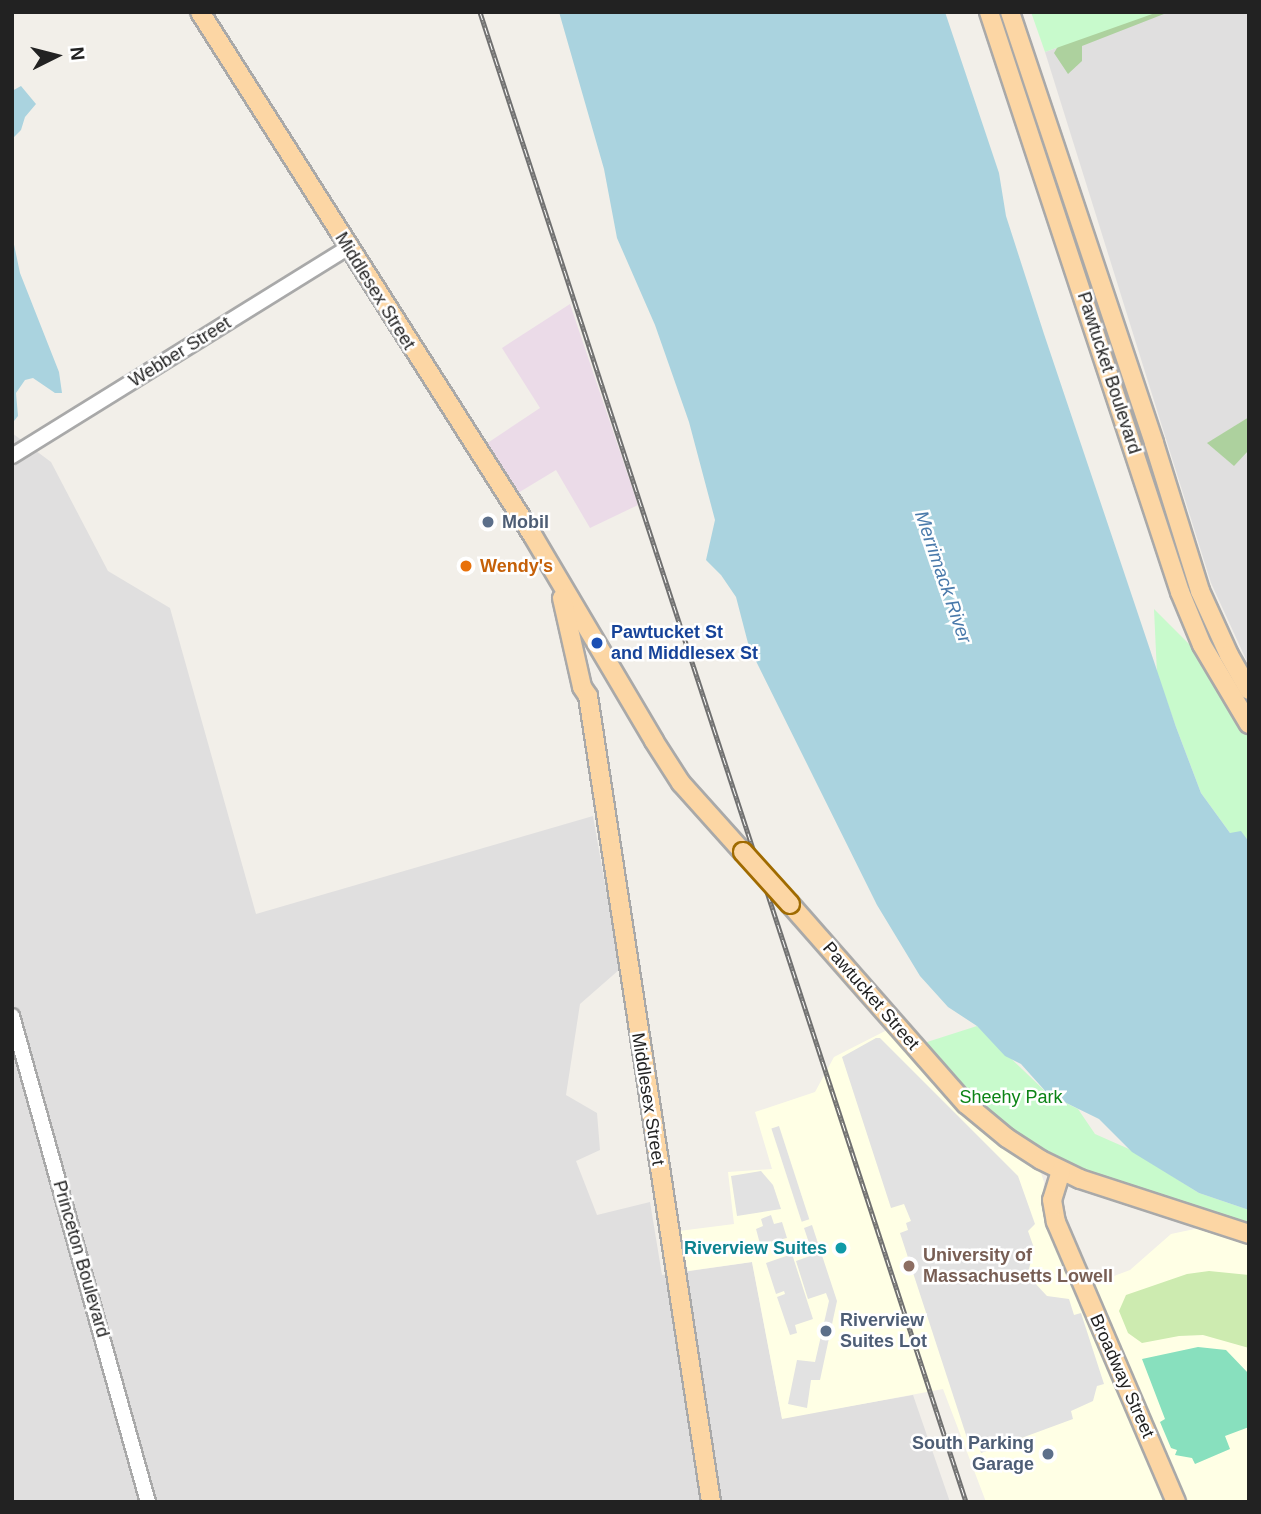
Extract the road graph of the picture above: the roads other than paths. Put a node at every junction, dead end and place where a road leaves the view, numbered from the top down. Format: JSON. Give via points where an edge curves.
{"nodes":[{"id":1,"x":200,"y":12,"type":"edge"},
{"id":2,"x":989,"y":12,"type":"edge"},
{"id":3,"x":1010,"y":12,"type":"edge"},
{"id":4,"x":348,"y":248,"type":"junction"},
{"id":5,"x":12,"y":456,"type":"edge"},
{"id":6,"x":552,"y":568,"type":"junction"},
{"id":7,"x":592,"y":634,"type":"junction"},
{"id":8,"x":1249,"y":690,"type":"edge"},
{"id":9,"x":588,"y":696,"type":"junction"},
{"id":10,"x":1249,"y":724,"type":"edge"},
{"id":11,"x":12,"y":1016,"type":"edge"},
{"id":12,"x":1061,"y":1171,"type":"junction"},
{"id":13,"x":1249,"y":1234,"type":"edge"},
{"id":14,"x":148,"y":1502,"type":"edge"},
{"id":15,"x":711,"y":1502,"type":"edge"},
{"id":16,"x":1176,"y":1502,"type":"edge"}],
"edges":[{"from":1,"to":4,"type":"main road","name":"Middlesex Street"},
{"from":2,"to":10,"type":"main road","name":"Pawtucket Boulevard","via":[[1180,592],[1202,645]]},
{"from":3,"to":8,"type":"main road","name":"Pawtucket Boulevard","via":[[1200,591]]},
{"from":4,"to":5,"type":"street","name":"Webber Street"},
{"from":4,"to":6,"type":"main road","name":"Middlesex Street"},
{"from":6,"to":7,"type":"main road","name":"Middlesex Street"},
{"from":6,"to":9,"type":"main road","name":"Middlesex Street"},
{"from":7,"to":9,"type":"main road","name":"Middlesex Street"},
{"from":7,"to":12,"type":"main road","name":"Pawtucket Street","bridge":true,"via":[[681,783],[966,1104],[1017,1145]]},
{"from":9,"to":15,"type":"main road","name":"Middlesex Street"},
{"from":11,"to":14,"type":"street","name":"Princeton Boulevard"},
{"from":12,"to":13,"type":"main road","name":"Pawtucket Street"},
{"from":12,"to":16,"type":"main road","name":"Broadway Street","via":[[1052,1200],[1056,1222]]}]}
